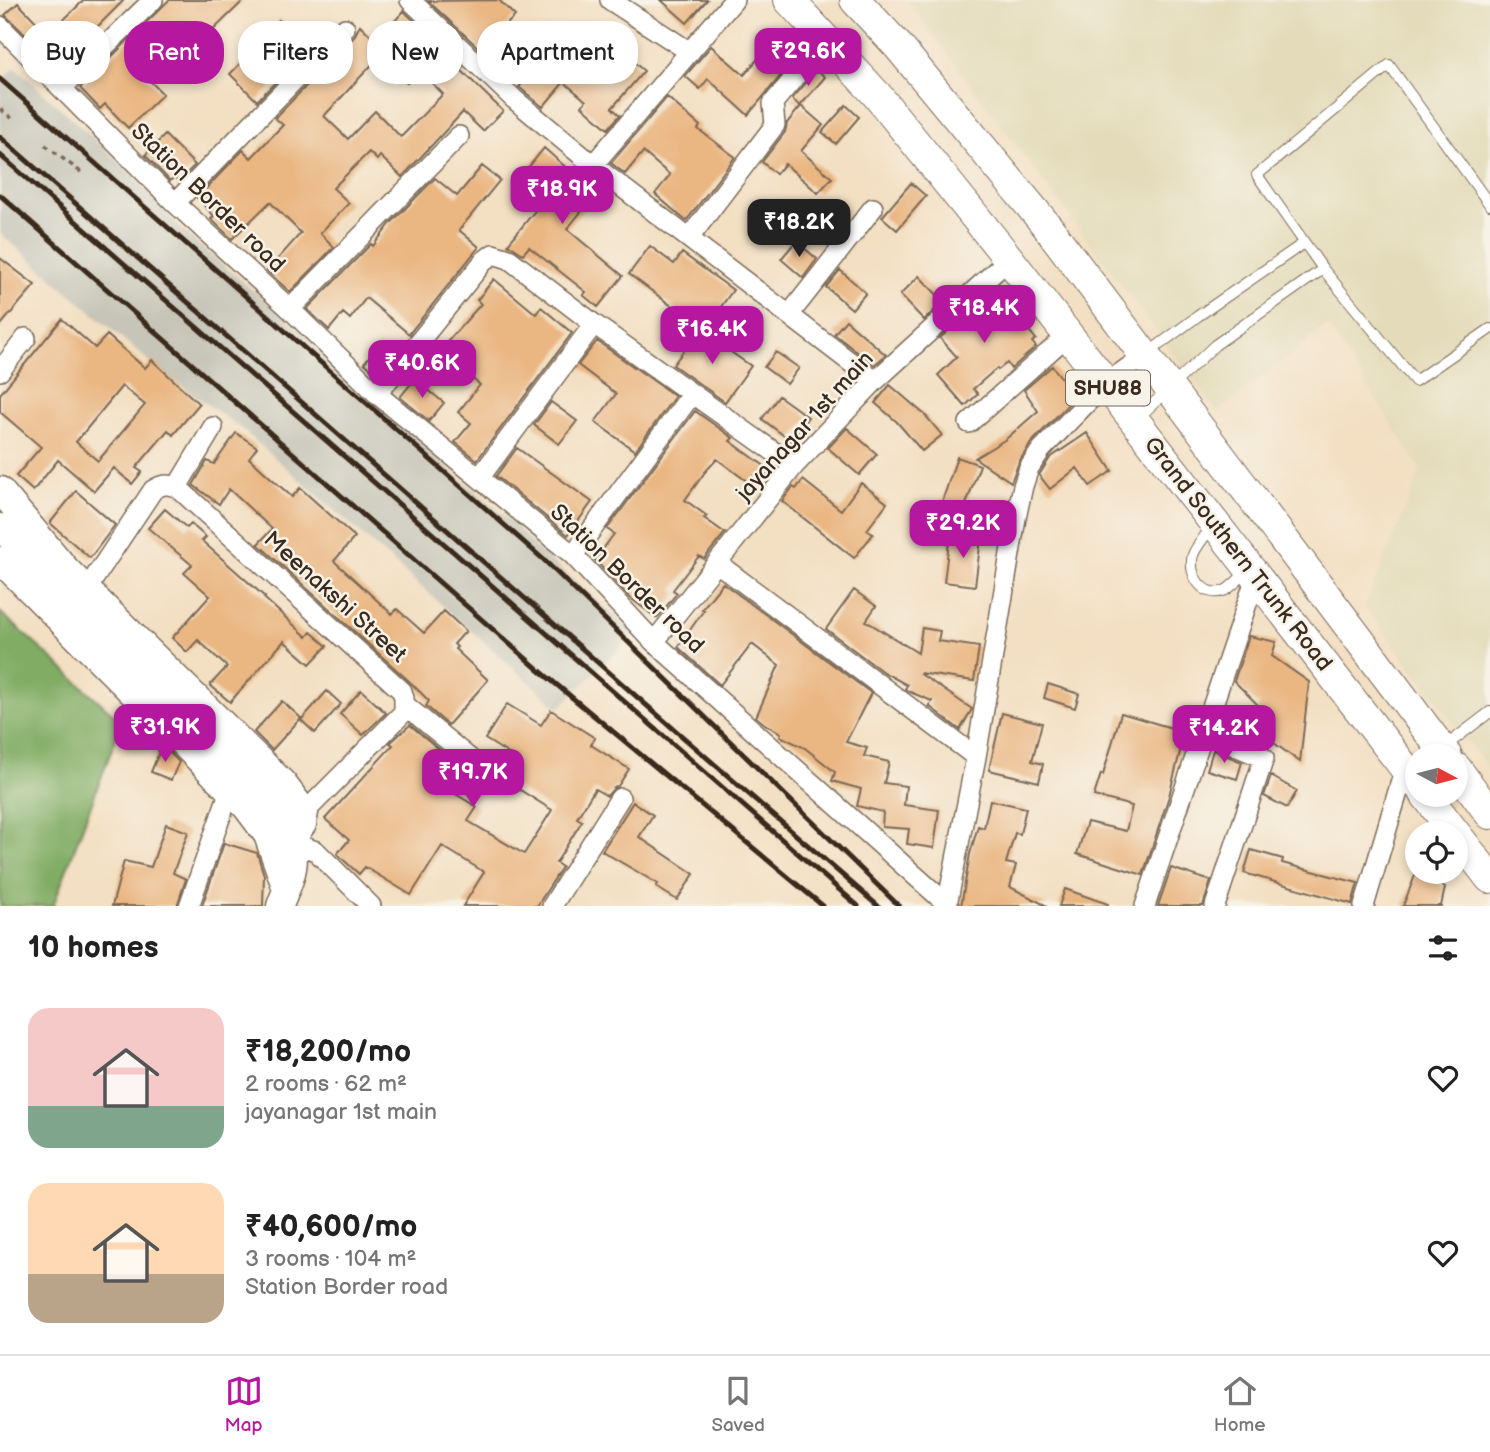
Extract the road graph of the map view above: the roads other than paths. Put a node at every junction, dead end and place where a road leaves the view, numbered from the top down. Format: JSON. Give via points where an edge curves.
{"nodes":[{"id":1,"x":153,"y":0,"type":"edge"},
{"id":2,"x":410,"y":0,"type":"edge"},
{"id":3,"x":610,"y":0,"type":"edge"},
{"id":4,"x":734,"y":0,"type":"edge"},
{"id":5,"x":789,"y":0,"type":"edge"},
{"id":6,"x":855,"y":0,"type":"edge"},
{"id":7,"x":0,"y":26,"type":"edge"},
{"id":8,"x":826,"y":40,"type":"junction"},
{"id":9,"x":690,"y":52,"type":"junction"},
{"id":10,"x":291,"y":84,"type":"edge"},
{"id":11,"x":62,"y":88,"type":"junction"},
{"id":12,"x":459,"y":136,"type":"dead end"},
{"id":13,"x":593,"y":165,"type":"junction"},
{"id":14,"x":175,"y":203,"type":"junction"},
{"id":15,"x":1490,"y":205,"type":"edge"},
{"id":16,"x":873,"y":208,"type":"dead end"},
{"id":17,"x":689,"y":239,"type":"junction"},
{"id":18,"x":1304,"y":243,"type":"junction"},
{"id":19,"x":1009,"y":259,"type":"junction"},
{"id":20,"x":1323,"y":269,"type":"junction"},
{"id":21,"x":290,"y":309,"type":"junction"},
{"id":22,"x":789,"y":315,"type":"junction"},
{"id":23,"x":594,"y":324,"type":"junction"},
{"id":24,"x":1490,"y":329,"type":"edge"},
{"id":25,"x":1068,"y":335,"type":"junction"},
{"id":26,"x":26,"y":338,"type":"dead end"},
{"id":27,"x":1146,"y":355,"type":"junction"},
{"id":28,"x":0,"y":370,"type":"edge"},
{"id":29,"x":876,"y":381,"type":"junction"},
{"id":30,"x":1105,"y":384,"type":"junction"},
{"id":31,"x":1170,"y":388,"type":"junction"},
{"id":32,"x":377,"y":394,"type":"junction"},
{"id":33,"x":692,"y":394,"type":"junction"},
{"id":34,"x":1134,"y":421,"type":"junction"},
{"id":35,"x":969,"y":423,"type":"dead end"},
{"id":36,"x":213,"y":427,"type":"dead end"},
{"id":37,"x":794,"y":466,"type":"junction"},
{"id":38,"x":480,"y":477,"type":"junction"},
{"id":39,"x":177,"y":487,"type":"junction"},
{"id":40,"x":0,"y":490,"type":"edge"},
{"id":41,"x":1214,"y":523,"type":"junction"},
{"id":42,"x":0,"y":527,"type":"edge"},
{"id":43,"x":573,"y":555,"type":"junction"},
{"id":44,"x":0,"y":560,"type":"edge"},
{"id":45,"x":717,"y":563,"type":"junction"},
{"id":46,"x":1253,"y":573,"type":"junction"},
{"id":47,"x":87,"y":589,"type":"junction"},
{"id":48,"x":654,"y":642,"type":"junction"},
{"id":49,"x":405,"y":705,"type":"junction"},
{"id":50,"x":1490,"y":712,"type":"edge"},
{"id":51,"x":1203,"y":733,"type":"junction"},
{"id":52,"x":1437,"y":744,"type":"edge"},
{"id":53,"x":1461,"y":744,"type":"edge"},
{"id":54,"x":976,"y":757,"type":"junction"},
{"id":55,"x":1405,"y":769,"type":"edge"},
{"id":56,"x":497,"y":781,"type":"dead end"},
{"id":57,"x":1468,"y":785,"type":"edge"},
{"id":58,"x":230,"y":790,"type":"junction"},
{"id":59,"x":1405,"y":793,"type":"edge"},
{"id":60,"x":620,"y":798,"type":"dead end"},
{"id":61,"x":1435,"y":807,"type":"edge"},
{"id":62,"x":305,"y":812,"type":"junction"},
{"id":63,"x":1490,"y":814,"type":"edge"},
{"id":64,"x":1446,"y":821,"type":"edge"},
{"id":65,"x":292,"y":841,"type":"junction"},
{"id":66,"x":1468,"y":850,"type":"edge"},
{"id":67,"x":1490,"y":878,"type":"edge"},
{"id":68,"x":283,"y":897,"type":"edge"},
{"id":69,"x":948,"y":905,"type":"edge"},
{"id":70,"x":189,"y":906,"type":"edge"},
{"id":71,"x":371,"y":906,"type":"edge"},
{"id":72,"x":552,"y":906,"type":"edge"},
{"id":73,"x":1145,"y":906,"type":"edge"},
{"id":74,"x":1216,"y":906,"type":"edge"},
{"id":75,"x":1364,"y":906,"type":"edge"}],
"edges":[{"from":1,"to":11,"type":"street"},
{"from":2,"to":13,"type":"street","via":[[514,99]]},
{"from":3,"to":9,"type":"street"},
{"from":4,"to":9,"type":"street"},
{"from":5,"to":8,"type":"main road","name":"Grand Southern Trunk Road","number":"SHU88"},
{"from":6,"to":27,"type":"main road","name":"Grand Southern Trunk Road","number":"SHU88","via":[[1047,226]]},
{"from":7,"to":11,"type":"street","name":"Station Border road"},
{"from":8,"to":17,"type":"street","via":[[773,103],[775,125]]},
{"from":8,"to":19,"type":"main road","name":"Grand Southern Trunk Road","number":"SHU88","via":[[877,95]]},
{"from":9,"to":13,"type":"street"},
{"from":10,"to":14,"type":"street"},
{"from":11,"to":14,"type":"street","name":"Station Border road"},
{"from":12,"to":21,"type":"street"},
{"from":13,"to":17,"type":"street"},
{"from":14,"to":21,"type":"street","name":"Station Border road"},
{"from":15,"to":18,"type":"lane","via":[[1389,65],[1257,175]]},
{"from":16,"to":22,"type":"street"},
{"from":17,"to":22,"type":"street"},
{"from":18,"to":20,"type":"lane"},
{"from":18,"to":27,"type":"lane"},
{"from":19,"to":25,"type":"main road","name":"Grand Southern Trunk Road","number":"SHU88"},
{"from":19,"to":29,"type":"street","name":"jayanagar 1st main"},
{"from":20,"to":24,"type":"lane","via":[[1415,381]]},
{"from":20,"to":31,"type":"lane","via":[[1216,345]]},
{"from":21,"to":32,"type":"street","name":"Station Border road"},
{"from":22,"to":29,"type":"street"},
{"from":23,"to":32,"type":"street","via":[[509,259],[494,254]]},
{"from":23,"to":33,"type":"street"},
{"from":23,"to":38,"type":"street"},
{"from":25,"to":30,"type":"main road","name":"Grand Southern Trunk Road","number":"SHU88"},
{"from":25,"to":35,"type":"street"},
{"from":26,"to":28,"type":"street"},
{"from":27,"to":30,"type":"street"},
{"from":27,"to":31,"type":"main road","name":"Grand Southern Trunk Road","number":"SHU88"},
{"from":29,"to":37,"type":"street","name":"jayanagar 1st main"},
{"from":30,"to":34,"type":"main road","name":"Grand Southern Trunk Road","number":"SHU88"},
{"from":30,"to":54,"type":"street","via":[[1029,468]]},
{"from":31,"to":34,"type":"lane"},
{"from":31,"to":52,"type":"main road","name":"Grand Southern Trunk Road","number":"SHU88"},
{"from":32,"to":38,"type":"street","name":"Station Border road"},
{"from":33,"to":37,"type":"street"},
{"from":33,"to":43,"type":"street"},
{"from":34,"to":41,"type":"main road","name":"Grand Southern Trunk Road","number":"SHU88"},
{"from":36,"to":39,"type":"street"},
{"from":37,"to":45,"type":"street","name":"jayanagar 1st main"},
{"from":38,"to":43,"type":"street","name":"Station Border road"},
{"from":39,"to":47,"type":"street","via":[[168,484],[153,490]]},
{"from":39,"to":49,"type":"street","name":"Meenakshi Street","via":[[402,691]]},
{"from":40,"to":47,"type":"street"},
{"from":41,"to":46,"type":"main road","name":"Grand Southern Trunk Road","number":"SHU88"},
{"from":41,"to":46,"type":"lane","via":[[1193,555],[1195,580],[1215,592]]},
{"from":42,"to":65,"type":"street","via":[[253,785],[284,822]]},
{"from":43,"to":48,"type":"street","name":"Station Border road"},
{"from":44,"to":58,"type":"street"},
{"from":45,"to":48,"type":"street","name":"jayanagar 1st main"},
{"from":45,"to":54,"type":"street"},
{"from":46,"to":51,"type":"street"},
{"from":46,"to":55,"type":"main road","name":"Grand Southern Trunk Road","number":"SHU88"},
{"from":47,"to":62,"type":"street","via":[[283,783]]},
{"from":48,"to":69,"type":"street","name":"Station Border road"},
{"from":49,"to":56,"type":"street","name":"Meenakshi Street"},
{"from":49,"to":62,"type":"street","via":[[404,712]]},
{"from":50,"to":53,"type":"lane"},
{"from":51,"to":73,"type":"street"},
{"from":51,"to":74,"type":"street","via":[[1264,758]]},
{"from":54,"to":69,"type":"street"},
{"from":57,"to":63,"type":"main road","name":"Grand Southern Trunk Road","number":"SHU88"},
{"from":58,"to":68,"type":"street","via":[[267,835]]},
{"from":58,"to":70,"type":"street"},
{"from":59,"to":75,"type":"street"},
{"from":60,"to":72,"type":"street"},
{"from":61,"to":64,"type":"main road"},
{"from":62,"to":65,"type":"street"},
{"from":65,"to":68,"type":"street","via":[[293,868]]},
{"from":65,"to":71,"type":"street","via":[[316,851]]},
{"from":66,"to":67,"type":"main road"}]}
